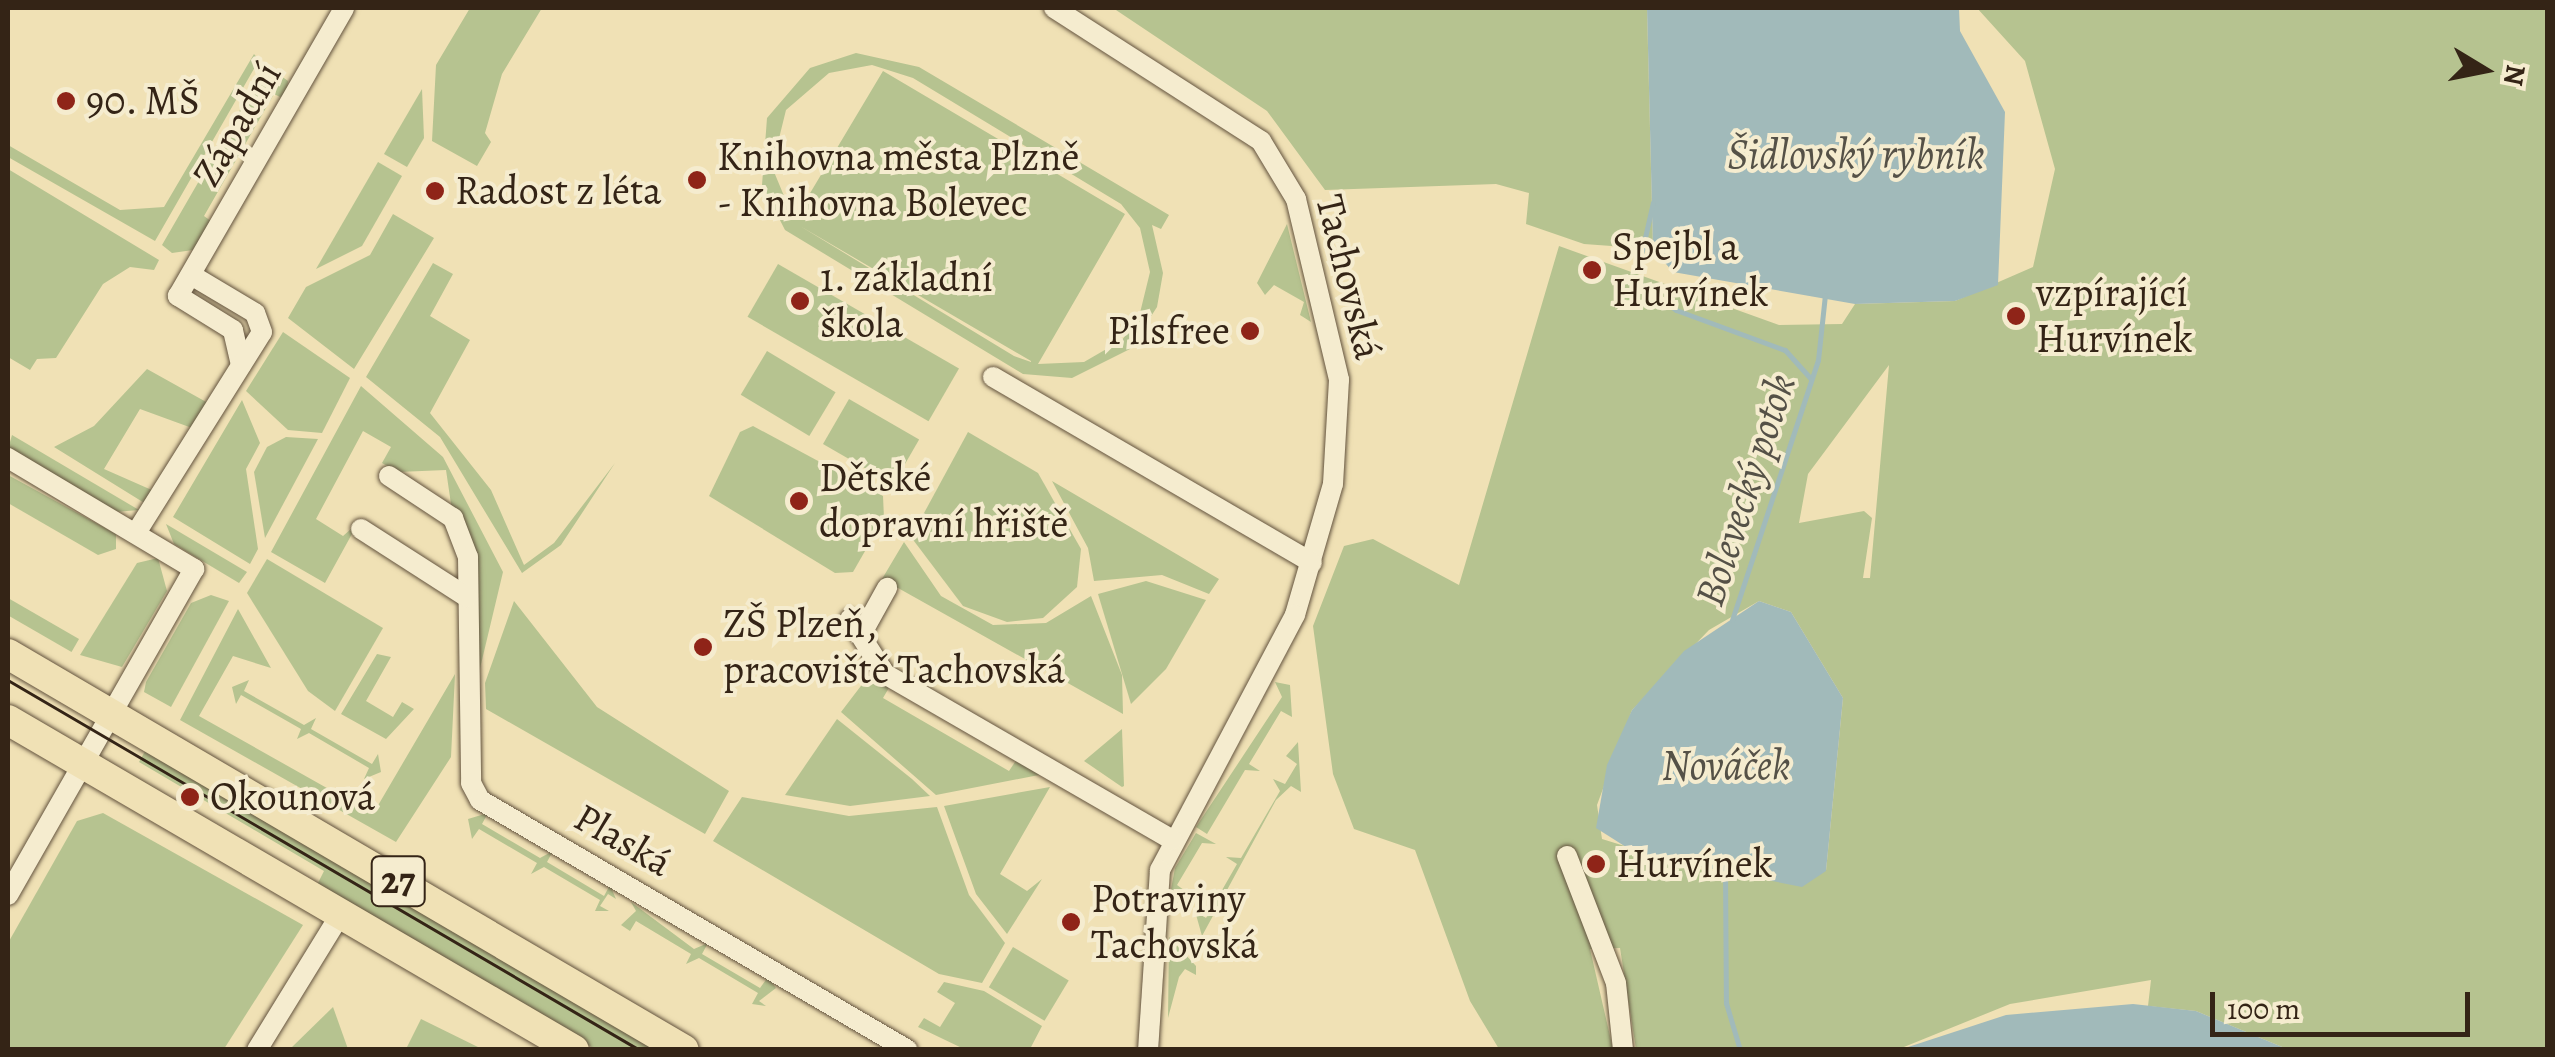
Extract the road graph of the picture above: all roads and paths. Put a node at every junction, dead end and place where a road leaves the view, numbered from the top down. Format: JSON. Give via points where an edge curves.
{"nodes":[{"id":1,"x":344,"y":8,"type":"edge"},
{"id":2,"x":1054,"y":8,"type":"edge"},
{"id":3,"x":191,"y":274,"type":"junction"},
{"id":4,"x":241,"y":365,"type":"junction"},
{"id":5,"x":992,"y":377,"type":"dead end"},
{"id":6,"x":8,"y":458,"type":"edge"},
{"id":7,"x":389,"y":476,"type":"dead end"},
{"id":8,"x":360,"y":530,"type":"dead end"},
{"id":9,"x":136,"y":533,"type":"junction"},
{"id":10,"x":1312,"y":563,"type":"junction"},
{"id":11,"x":887,"y":588,"type":"dead end"},
{"id":12,"x":467,"y":596,"type":"junction"},
{"id":13,"x":8,"y":654,"type":"edge"},
{"id":14,"x":111,"y":715,"type":"junction"},
{"id":15,"x":8,"y":720,"type":"edge"},
{"id":16,"x":83,"y":763,"type":"junction"},
{"id":17,"x":1172,"y":840,"type":"junction"},
{"id":18,"x":1568,"y":856,"type":"dead end"},
{"id":19,"x":8,"y":896,"type":"edge"},
{"id":20,"x":342,"y":912,"type":"junction"},
{"id":21,"x":257,"y":1050,"type":"edge"},
{"id":22,"x":574,"y":1050,"type":"edge"},
{"id":23,"x":684,"y":1050,"type":"edge"},
{"id":24,"x":907,"y":1050,"type":"edge"},
{"id":25,"x":1148,"y":1050,"type":"edge"},
{"id":26,"x":1623,"y":1050,"type":"edge"}],
"edges":[{"from":1,"to":3,"type":"street","name":"Západní"},
{"from":2,"to":10,"type":"street","name":"Tachovská","via":[[1240,120],[1290,185],[1340,380],[1336,467]]},
{"from":3,"to":4,"type":"street","name":"Západní","via":[[178,296],[233,330]]},
{"from":3,"to":4,"type":"street","via":[[259,316],[262,332]]},
{"from":4,"to":9,"type":"street"},
{"from":5,"to":10,"type":"street"},
{"from":6,"to":9,"type":"street"},
{"from":7,"to":12,"type":"street","name":"Plaská","via":[[453,518],[468,557]]},
{"from":8,"to":12,"type":"street"},
{"from":9,"to":14,"type":"street","via":[[194,569]]},
{"from":10,"to":17,"type":"street","name":"Tachovská","via":[[1276,663]]},
{"from":11,"to":17,"type":"street","via":[[855,627],[886,674]]},
{"from":12,"to":24,"type":"street","name":"Plaská","via":[[470,784],[480,800]]},
{"from":13,"to":14,"type":"main road","number":"27"},
{"from":14,"to":16,"type":"street"},
{"from":14,"to":23,"type":"main road","number":"27"},
{"from":15,"to":16,"type":"main road","number":"27"},
{"from":16,"to":19,"type":"street"},
{"from":16,"to":20,"type":"main road","number":"27"},
{"from":17,"to":25,"type":"street","name":"Tachovská","via":[[1154,900]]},
{"from":18,"to":26,"type":"street","via":[[1616,983]]},
{"from":20,"to":21,"type":"street"},
{"from":20,"to":22,"type":"main road","number":"27"}]}
